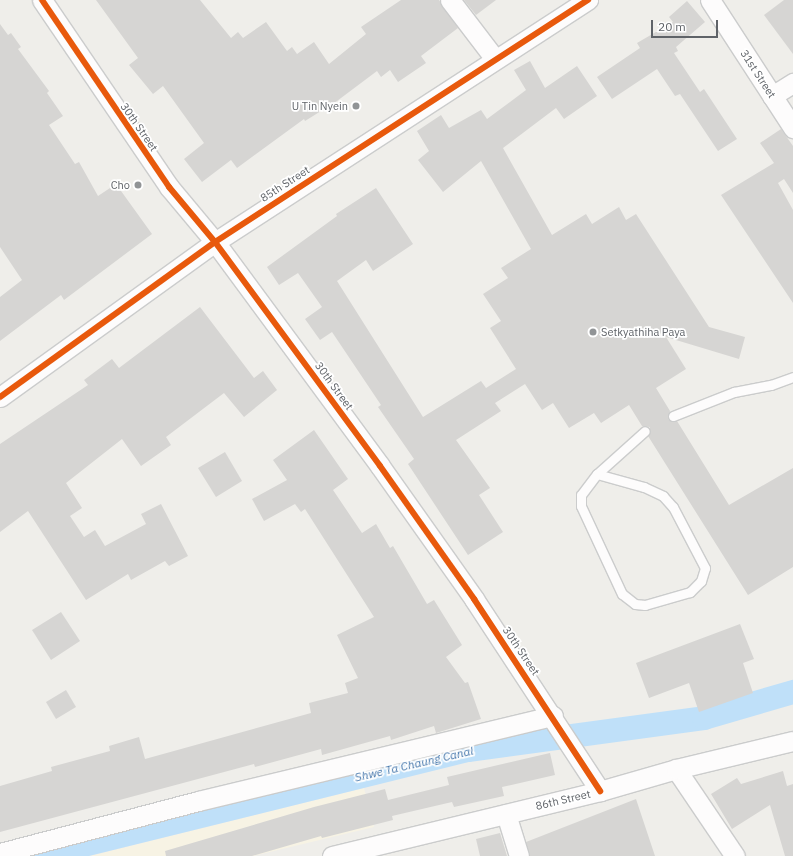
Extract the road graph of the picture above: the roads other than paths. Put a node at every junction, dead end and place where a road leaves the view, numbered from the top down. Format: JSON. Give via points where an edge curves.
{"nodes":[{"id":1,"x":42,"y":0,"type":"edge"},
{"id":2,"x":450,"y":0,"type":"edge"},
{"id":3,"x":588,"y":0,"type":"edge"},
{"id":4,"x":710,"y":0,"type":"edge"},
{"id":5,"x":495,"y":59,"type":"junction"},
{"id":6,"x":793,"y":83,"type":"edge"},
{"id":7,"x":772,"y":96,"type":"junction"},
{"id":8,"x":793,"y":128,"type":"edge"},
{"id":9,"x":215,"y":242,"type":"junction"},
{"id":10,"x":793,"y":377,"type":"edge"},
{"id":11,"x":0,"y":397,"type":"edge"},
{"id":12,"x":673,"y":416,"type":"dead end"},
{"id":13,"x":645,"y":432,"type":"dead end"},
{"id":14,"x":597,"y":474,"type":"junction"},
{"id":15,"x":557,"y":722,"type":"junction"},
{"id":16,"x":793,"y":741,"type":"edge"},
{"id":17,"x":676,"y":769,"type":"junction"},
{"id":18,"x":600,"y":791,"type":"junction"},
{"id":19,"x":506,"y":814,"type":"junction"},
{"id":20,"x":0,"y":853,"type":"edge"},
{"id":21,"x":332,"y":856,"type":"edge"},
{"id":22,"x":519,"y":856,"type":"edge"},
{"id":23,"x":735,"y":856,"type":"edge"}],
"edges":[{"from":1,"to":9,"type":"street","name":"30th Street","via":[[125,125],[169,186]]},
{"from":2,"to":5,"type":"street"},
{"from":3,"to":5,"type":"street","name":"85th Street"},
{"from":4,"to":7,"type":"street","name":"31st Street"},
{"from":5,"to":9,"type":"street","name":"85th Street"},
{"from":6,"to":7,"type":"street"},
{"from":7,"to":8,"type":"street","name":"31st Street"},
{"from":9,"to":11,"type":"street","name":"85th Street"},
{"from":9,"to":15,"type":"street","name":"30th Street","via":[[380,466]]},
{"from":10,"to":12,"type":"lane","via":[[771,386],[734,392]]},
{"from":13,"to":14,"type":"lane"},
{"from":14,"to":14,"type":"lane","via":[[644,487],[663,496],[673,506],[705,568],[701,581],[690,592],[645,605],[635,604],[622,594],[580,506],[581,495]]},
{"from":15,"to":18,"type":"street","name":"30th Street"},
{"from":15,"to":20,"type":"street","via":[[198,801]]},
{"from":16,"to":17,"type":"street","name":"86th Street"},
{"from":17,"to":18,"type":"street","name":"86th Street"},
{"from":17,"to":23,"type":"street"},
{"from":18,"to":19,"type":"street","name":"86th Street"},
{"from":19,"to":21,"type":"street","name":"86th Street"},
{"from":19,"to":22,"type":"street"}]}
